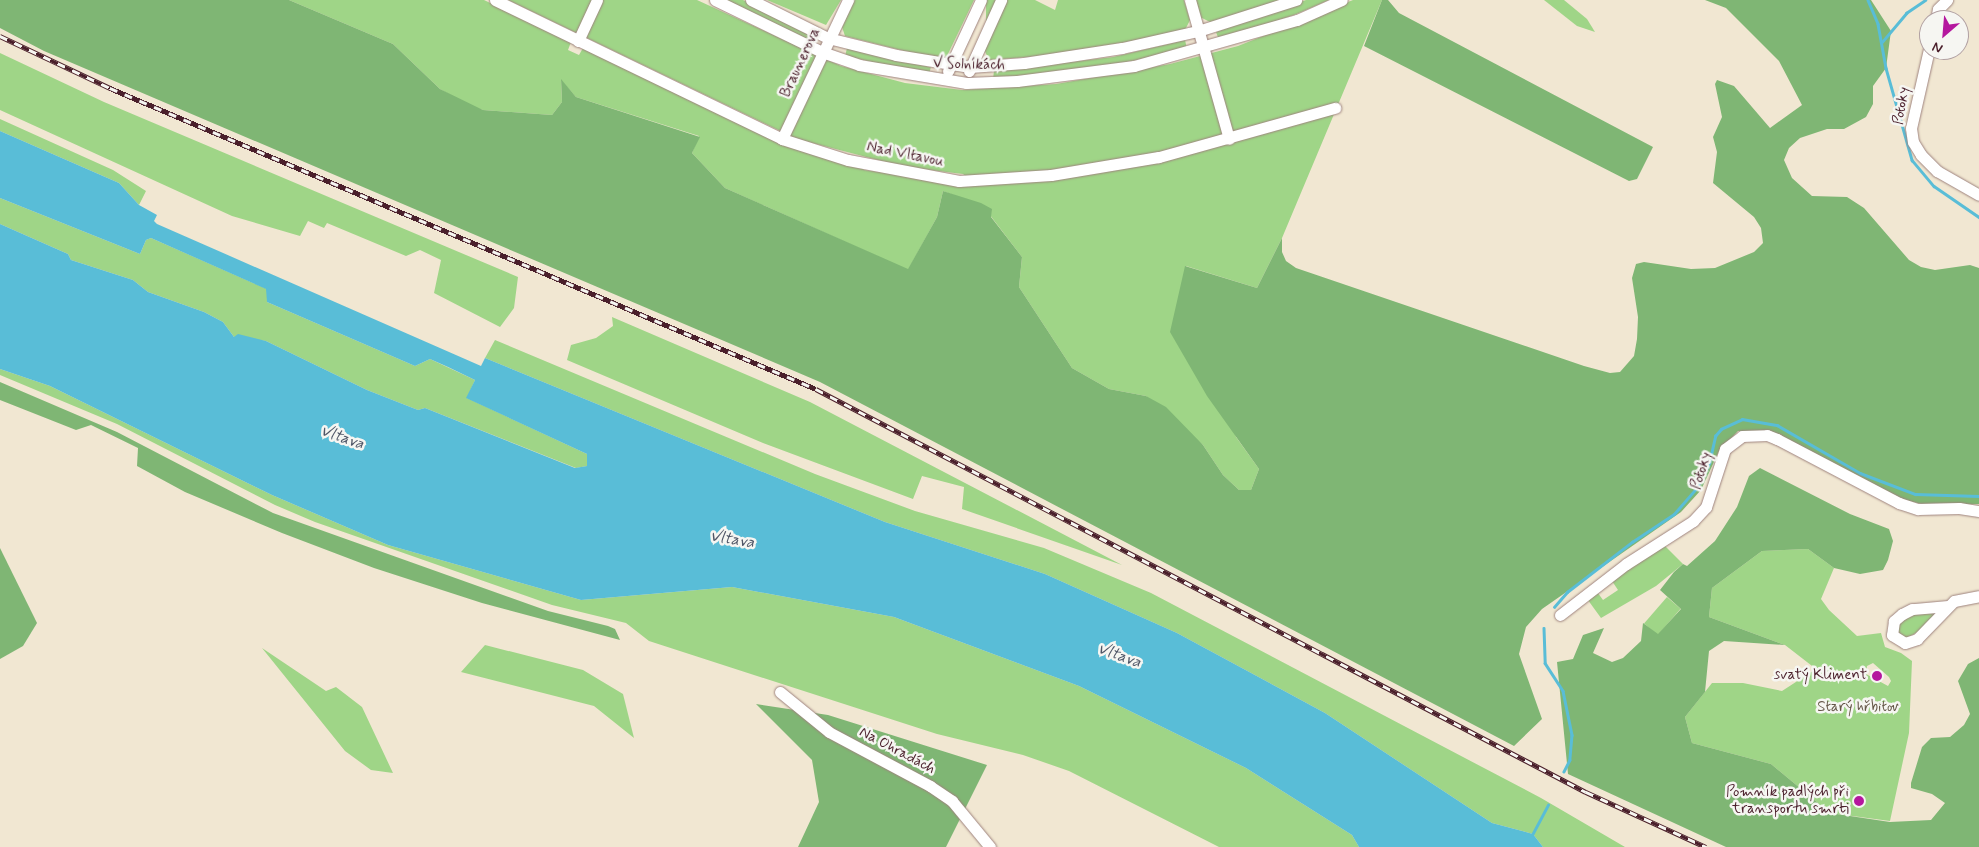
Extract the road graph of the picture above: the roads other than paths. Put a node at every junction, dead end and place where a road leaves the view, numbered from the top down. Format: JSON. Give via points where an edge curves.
{"nodes":[{"id":1,"x":495,"y":0,"type":"edge"},
{"id":2,"x":597,"y":0,"type":"edge"},
{"id":3,"x":714,"y":0,"type":"edge"},
{"id":4,"x":752,"y":0,"type":"edge"},
{"id":5,"x":848,"y":0,"type":"edge"},
{"id":6,"x":981,"y":0,"type":"edge"},
{"id":7,"x":1001,"y":0,"type":"edge"},
{"id":8,"x":1190,"y":0,"type":"edge"},
{"id":9,"x":1296,"y":0,"type":"edge"},
{"id":10,"x":1342,"y":0,"type":"edge"},
{"id":11,"x":1948,"y":0,"type":"edge"},
{"id":12,"x":1938,"y":10,"type":"edge"},
{"id":13,"x":1198,"y":31,"type":"junction"},
{"id":14,"x":828,"y":38,"type":"junction"},
{"id":15,"x":578,"y":41,"type":"junction"},
{"id":16,"x":1204,"y":49,"type":"junction"},
{"id":17,"x":822,"y":52,"type":"junction"},
{"id":18,"x":1927,"y":60,"type":"edge"},
{"id":19,"x":950,"y":66,"type":"junction"},
{"id":20,"x":970,"y":67,"type":"junction"},
{"id":21,"x":946,"y":82,"type":"junction"},
{"id":22,"x":966,"y":83,"type":"junction"},
{"id":23,"x":1335,"y":108,"type":"dead end"},
{"id":24,"x":782,"y":139,"type":"junction"},
{"id":25,"x":1229,"y":139,"type":"junction"},
{"id":26,"x":1979,"y":195,"type":"edge"},
{"id":27,"x":1979,"y":511,"type":"edge"},
{"id":28,"x":1979,"y":596,"type":"edge"},
{"id":29,"x":1948,"y":606,"type":"junction"},
{"id":30,"x":1560,"y":615,"type":"dead end"},
{"id":31,"x":780,"y":692,"type":"dead end"},
{"id":32,"x":990,"y":847,"type":"edge"}],
"edges":[{"from":1,"to":15,"type":"street","name":"Nad Vltavou"},
{"from":2,"to":15,"type":"street"},
{"from":3,"to":17,"type":"street","name":"V Solníkách"},
{"from":4,"to":14,"type":"street","name":"V Solníkách"},
{"from":5,"to":14,"type":"street","name":"Braunerova"},
{"from":6,"to":19,"type":"street"},
{"from":7,"to":20,"type":"street"},
{"from":8,"to":13,"type":"street"},
{"from":9,"to":13,"type":"street","name":"V Solníkách"},
{"from":10,"to":16,"type":"street","name":"V Solníkách","via":[[1297,20]]},
{"from":11,"to":12,"type":"street"},
{"from":13,"to":16,"type":"street"},
{"from":13,"to":20,"type":"street","name":"V Solníkách","via":[[1078,56]]},
{"from":14,"to":17,"type":"street","name":"Braunerova"},
{"from":14,"to":19,"type":"street","name":"V Solníkách"},
{"from":15,"to":24,"type":"street","name":"Nad Vltavou"},
{"from":16,"to":22,"type":"street","name":"V Solníkách","via":[[1081,75]]},
{"from":16,"to":25,"type":"street"},
{"from":17,"to":21,"type":"street","name":"V Solníkách","via":[[859,65]]},
{"from":17,"to":24,"type":"street","name":"Braunerova"},
{"from":18,"to":26,"type":"street","name":"Potoky","via":[[1911,128],[1913,142],[1937,171]]},
{"from":19,"to":20,"type":"street","name":"V Solníkách"},
{"from":19,"to":21,"type":"street"},
{"from":20,"to":22,"type":"street"},
{"from":21,"to":22,"type":"street","name":"V Solníkách"},
{"from":23,"to":25,"type":"street","name":"Nad Vltavou"},
{"from":24,"to":25,"type":"street","name":"Nad Vltavou","via":[[848,160],[959,181],[1051,175],[1159,157]]},
{"from":27,"to":30,"type":"street","name":"Potoky","via":[[1918,509],[1899,503],[1777,438],[1742,436],[1725,449],[1706,506],[1693,521],[1591,589]]},
{"from":28,"to":29,"type":"street","via":[[1960,598]]},
{"from":29,"to":29,"type":"street","via":[[1917,639],[1905,643],[1892,636],[1894,621],[1902,614],[1912,609]]},
{"from":31,"to":32,"type":"street","name":"Na Ohradách","via":[[829,732],[952,801]]}]}
